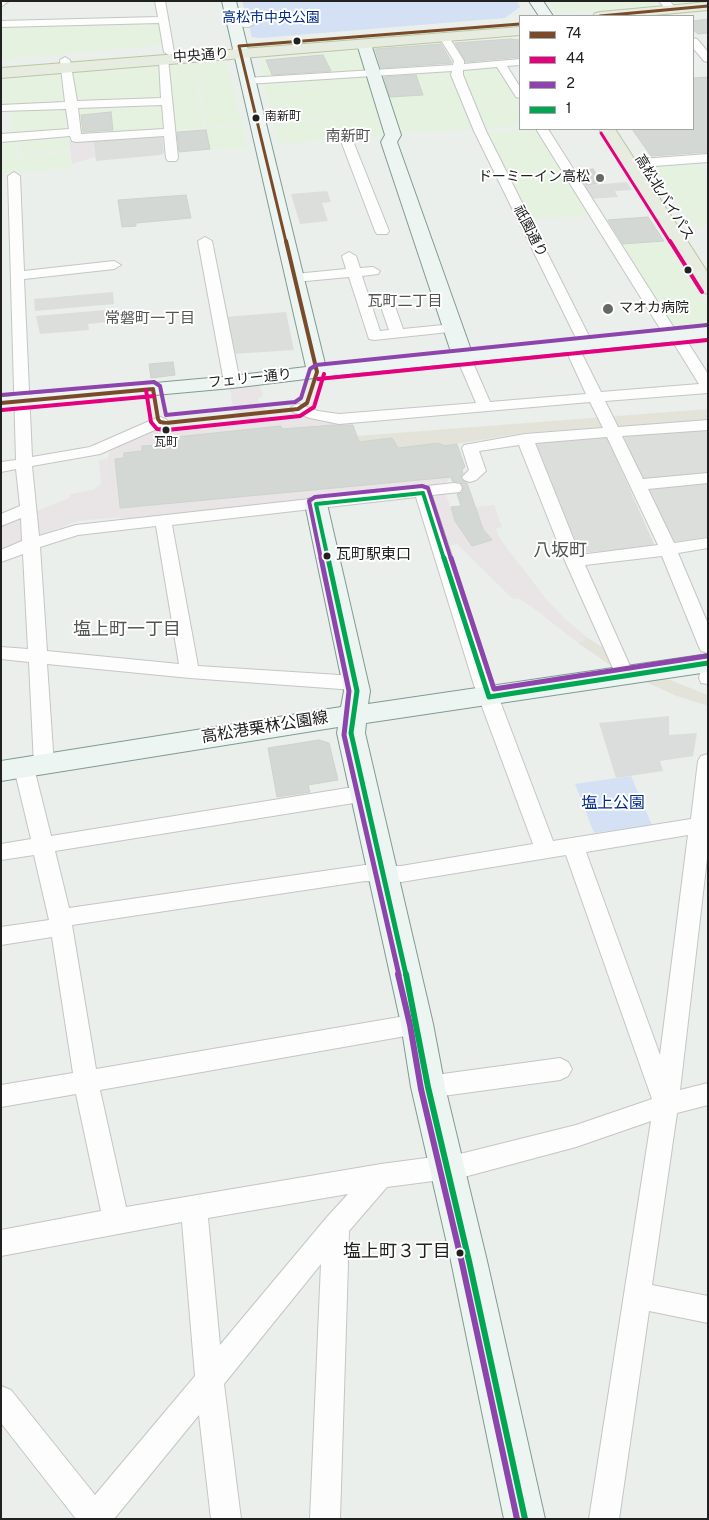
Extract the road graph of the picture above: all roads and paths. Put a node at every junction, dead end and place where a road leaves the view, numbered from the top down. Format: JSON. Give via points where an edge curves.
{"nodes":[{"id":1,"x":4,"y":1,"type":"edge"},
{"id":2,"x":160,"y":1,"type":"edge"},
{"id":3,"x":229,"y":1,"type":"edge"},
{"id":4,"x":527,"y":1,"type":"edge"},
{"id":5,"x":536,"y":1,"type":"edge"},
{"id":6,"x":1,"y":4,"type":"edge"},
{"id":7,"x":708,"y":6,"type":"edge"},
{"id":8,"x":670,"y":9,"type":"edge"},
{"id":9,"x":708,"y":13,"type":"edge"},
{"id":10,"x":535,"y":15,"type":"edge"},
{"id":11,"x":545,"y":15,"type":"edge"},
{"id":12,"x":610,"y":15,"type":"edge"},
{"id":13,"x":162,"y":20,"type":"junction"},
{"id":14,"x":1,"y":24,"type":"edge"},
{"id":15,"x":519,"y":24,"type":"edge"},
{"id":16,"x":519,"y":31,"type":"edge"},
{"id":17,"x":444,"y":37,"type":"junction"},
{"id":18,"x":696,"y":37,"type":"edge"},
{"id":19,"x":364,"y":44,"type":"junction"},
{"id":20,"x":240,"y":50,"type":"junction"},
{"id":21,"x":166,"y":56,"type":"junction"},
{"id":22,"x":519,"y":62,"type":"edge"},
{"id":23,"x":705,"y":63,"type":"edge"},
{"id":24,"x":66,"y":64,"type":"junction"},
{"id":25,"x":500,"y":64,"type":"junction"},
{"id":26,"x":1,"y":66,"type":"edge"},
{"id":27,"x":460,"y":68,"type":"junction"},
{"id":28,"x":1,"y":73,"type":"edge"},
{"id":29,"x":373,"y":74,"type":"junction"},
{"id":30,"x":247,"y":81,"type":"junction"},
{"id":31,"x":519,"y":93,"type":"edge"},
{"id":32,"x":166,"y":100,"type":"junction"},
{"id":33,"x":70,"y":104,"type":"junction"},
{"id":34,"x":1,"y":108,"type":"edge"},
{"id":35,"x":543,"y":130,"type":"edge"},
{"id":36,"x":608,"y":130,"type":"edge"},
{"id":37,"x":619,"y":130,"type":"edge"},
{"id":38,"x":75,"y":132,"type":"junction"},
{"id":39,"x":168,"y":132,"type":"junction"},
{"id":40,"x":1,"y":138,"type":"edge"},
{"id":41,"x":347,"y":141,"type":"dead end"},
{"id":42,"x":172,"y":158,"type":"dead end"},
{"id":43,"x":708,"y":158,"type":"edge"},
{"id":44,"x":641,"y":163,"type":"junction"},
{"id":45,"x":14,"y":176,"type":"dead end"},
{"id":46,"x":382,"y":231,"type":"dead end"},
{"id":47,"x":205,"y":241,"type":"dead end"},
{"id":48,"x":349,"y":256,"type":"dead end"},
{"id":49,"x":114,"y":265,"type":"dead end"},
{"id":50,"x":708,"y":268,"type":"edge"},
{"id":51,"x":374,"y":271,"type":"dead end"},
{"id":52,"x":354,"y":274,"type":"junction"},
{"id":53,"x":17,"y":278,"type":"junction"},
{"id":54,"x":295,"y":278,"type":"junction"},
{"id":55,"x":1,"y":283,"type":"edge"},
{"id":56,"x":708,"y":288,"type":"edge"},
{"id":57,"x":385,"y":298,"type":"dead end"},
{"id":58,"x":453,"y":328,"type":"junction"},
{"id":59,"x":708,"y":332,"type":"edge"},
{"id":60,"x":397,"y":334,"type":"junction"},
{"id":61,"x":674,"y":335,"type":"junction"},
{"id":62,"x":578,"y":345,"type":"junction"},
{"id":63,"x":463,"y":356,"type":"junction"},
{"id":64,"x":317,"y":372,"type":"junction"},
{"id":65,"x":232,"y":382,"type":"junction"},
{"id":66,"x":708,"y":387,"type":"edge"},
{"id":67,"x":596,"y":399,"type":"junction"},
{"id":68,"x":22,"y":401,"type":"junction"},
{"id":69,"x":1,"y":403,"type":"edge"},
{"id":70,"x":512,"y":405,"type":"junction"},
{"id":71,"x":485,"y":407,"type":"junction"},
{"id":72,"x":298,"y":409,"type":"dead end"},
{"id":73,"x":518,"y":421,"type":"dead end"},
{"id":74,"x":160,"y":422,"type":"dead end"},
{"id":75,"x":708,"y":425,"type":"edge"},
{"id":76,"x":612,"y":432,"type":"junction"},
{"id":77,"x":525,"y":438,"type":"junction"},
{"id":78,"x":24,"y":464,"type":"junction"},
{"id":79,"x":1,"y":467,"type":"edge"},
{"id":80,"x":470,"y":477,"type":"dead end"},
{"id":81,"x":708,"y":478,"type":"edge"},
{"id":82,"x":636,"y":484,"type":"junction"},
{"id":83,"x":454,"y":488,"type":"dead end"},
{"id":84,"x":423,"y":493,"type":"junction"},
{"id":85,"x":316,"y":504,"type":"junction"},
{"id":86,"x":29,"y":508,"type":"junction"},
{"id":87,"x":163,"y":520,"type":"junction"},
{"id":88,"x":1,"y":521,"type":"edge"},
{"id":89,"x":708,"y":543,"type":"edge"},
{"id":90,"x":31,"y":544,"type":"junction"},
{"id":91,"x":667,"y":549,"type":"junction"},
{"id":92,"x":1,"y":557,"type":"edge"},
{"id":93,"x":574,"y":561,"type":"junction"},
{"id":94,"x":708,"y":647,"type":"edge"},
{"id":95,"x":1,"y":653,"type":"edge"},
{"id":96,"x":37,"y":656,"type":"junction"},
{"id":97,"x":708,"y":663,"type":"edge"},
{"id":98,"x":190,"y":672,"type":"junction"},
{"id":99,"x":708,"y":673,"type":"edge"},
{"id":100,"x":625,"y":675,"type":"junction"},
{"id":101,"x":708,"y":678,"type":"edge"},
{"id":102,"x":489,"y":697,"type":"junction"},
{"id":103,"x":354,"y":699,"type":"junction"},
{"id":104,"x":708,"y":761,"type":"edge"},
{"id":105,"x":23,"y":768,"type":"edge"},
{"id":106,"x":366,"y":793,"type":"junction"},
{"id":107,"x":703,"y":824,"type":"edge"},
{"id":108,"x":44,"y":845,"type":"junction"},
{"id":109,"x":573,"y":846,"type":"junction"},
{"id":110,"x":546,"y":850,"type":"junction"},
{"id":111,"x":1,"y":852,"type":"edge"},
{"id":112,"x":384,"y":873,"type":"junction"},
{"id":113,"x":61,"y":923,"type":"junction"},
{"id":114,"x":1,"y":936,"type":"edge"},
{"id":115,"x":417,"y":1024,"type":"junction"},
{"id":116,"x":560,"y":1069,"type":"dead end"},
{"id":117,"x":86,"y":1082,"type":"junction"},
{"id":118,"x":428,"y":1087,"type":"junction"},
{"id":119,"x":708,"y":1094,"type":"edge"},
{"id":120,"x":1,"y":1096,"type":"edge"},
{"id":121,"x":666,"y":1105,"type":"junction"},
{"id":122,"x":447,"y":1167,"type":"junction"},
{"id":123,"x":381,"y":1176,"type":"junction"},
{"id":124,"x":194,"y":1208,"type":"junction"},
{"id":125,"x":116,"y":1221,"type":"junction"},
{"id":126,"x":336,"y":1226,"type":"junction"},
{"id":127,"x":1,"y":1243,"type":"edge"},
{"id":128,"x":637,"y":1295,"type":"junction"},
{"id":129,"x":708,"y":1310,"type":"edge"},
{"id":130,"x":209,"y":1379,"type":"junction"},
{"id":131,"x":1,"y":1400,"type":"edge"},
{"id":132,"x":95,"y":1519,"type":"edge"},
{"id":133,"x":226,"y":1519,"type":"edge"},
{"id":134,"x":325,"y":1519,"type":"edge"},
{"id":135,"x":525,"y":1519,"type":"edge"},
{"id":136,"x":604,"y":1519,"type":"edge"}],
"edges":[{"from":1,"to":6,"type":"street"},
{"from":2,"to":13,"type":"street"},
{"from":3,"to":20,"type":"street","via":[[242,26]]},
{"from":4,"to":10,"type":"street"},
{"from":5,"to":11,"type":"street"},
{"from":7,"to":8,"type":"highway"},
{"from":8,"to":9,"type":"highway"},
{"from":8,"to":12,"type":"highway"},
{"from":13,"to":14,"type":"street"},
{"from":13,"to":21,"type":"street"},
{"from":15,"to":20,"type":"highway","name":"中央通り"},
{"from":16,"to":17,"type":"highway","name":"中央通り"},
{"from":17,"to":19,"type":"highway","name":"中央通り"},
{"from":17,"to":27,"type":"street","name":"祇園通り"},
{"from":18,"to":23,"type":"street"},
{"from":19,"to":20,"type":"highway","name":"中央通り"},
{"from":19,"to":29,"type":"street"},
{"from":20,"to":21,"type":"highway","name":"中央通り"},
{"from":20,"to":30,"type":"street"},
{"from":21,"to":24,"type":"highway","name":"中央通り"},
{"from":21,"to":32,"type":"street"},
{"from":22,"to":25,"type":"street"},
{"from":24,"to":26,"type":"highway","name":"中央通り"},
{"from":24,"to":28,"type":"highway","name":"中央通り"},
{"from":24,"to":33,"type":"street"},
{"from":25,"to":27,"type":"street"},
{"from":25,"to":31,"type":"street"},
{"from":27,"to":29,"type":"street"},
{"from":27,"to":62,"type":"street","name":"祇園通り","via":[[457,75],[480,131]]},
{"from":29,"to":30,"type":"street"},
{"from":29,"to":58,"type":"street","via":[[393,135],[390,142]]},
{"from":30,"to":54,"type":"street"},
{"from":32,"to":33,"type":"street"},
{"from":32,"to":39,"type":"street"},
{"from":33,"to":34,"type":"street"},
{"from":33,"to":38,"type":"street"},
{"from":35,"to":61,"type":"street"},
{"from":36,"to":56,"type":"highway","name":"高松北バイパス"},
{"from":37,"to":44,"type":"highway","name":"高松北バイパス"},
{"from":38,"to":39,"type":"street","via":[[76,138]]},
{"from":38,"to":40,"type":"street"},
{"from":39,"to":42,"type":"street"},
{"from":41,"to":46,"type":"street"},
{"from":43,"to":44,"type":"street"},
{"from":44,"to":50,"type":"highway","name":"高松北バイパス"},
{"from":45,"to":53,"type":"street"},
{"from":47,"to":65,"type":"street"},
{"from":48,"to":52,"type":"street"},
{"from":49,"to":53,"type":"street"},
{"from":51,"to":52,"type":"street"},
{"from":52,"to":54,"type":"street"},
{"from":52,"to":60,"type":"street","via":[[374,336]]},
{"from":53,"to":55,"type":"street"},
{"from":53,"to":68,"type":"street"},
{"from":54,"to":64,"type":"street"},
{"from":57,"to":60,"type":"street"},
{"from":58,"to":60,"type":"street"},
{"from":58,"to":63,"type":"street"},
{"from":59,"to":61,"type":"street","name":"フェリー通り"},
{"from":61,"to":62,"type":"street","name":"フェリー通り"},
{"from":61,"to":66,"type":"street"},
{"from":62,"to":63,"type":"street","name":"フェリー通り"},
{"from":62,"to":67,"type":"street","name":"祇園通り"},
{"from":63,"to":64,"type":"street","name":"フェリー通り"},
{"from":63,"to":71,"type":"street"},
{"from":64,"to":65,"type":"street","name":"フェリー通り"},
{"from":65,"to":68,"type":"street","name":"フェリー通り"},
{"from":66,"to":67,"type":"street"},
{"from":67,"to":70,"type":"street"},
{"from":67,"to":76,"type":"street","name":"祇園通り"},
{"from":68,"to":69,"type":"street","name":"フェリー通り"},
{"from":68,"to":78,"type":"street"},
{"from":70,"to":71,"type":"street"},
{"from":70,"to":73,"type":"street"},
{"from":71,"to":72,"type":"street","via":[[339,419]]},
{"from":74,"to":78,"type":"street","via":[[94,451]]},
{"from":75,"to":76,"type":"street"},
{"from":76,"to":77,"type":"street"},
{"from":76,"to":82,"type":"street","name":"祇園通り"},
{"from":77,"to":80,"type":"street","via":[[470,448],[478,472]]},
{"from":77,"to":93,"type":"street"},
{"from":78,"to":79,"type":"street"},
{"from":78,"to":86,"type":"street"},
{"from":81,"to":82,"type":"street"},
{"from":82,"to":91,"type":"street","name":"祇園通り"},
{"from":83,"to":84,"type":"street"},
{"from":84,"to":85,"type":"street"},
{"from":84,"to":102,"type":"street"},
{"from":85,"to":87,"type":"street"},
{"from":85,"to":103,"type":"street"},
{"from":86,"to":88,"type":"street"},
{"from":86,"to":90,"type":"street"},
{"from":87,"to":90,"type":"street","via":[[76,530]]},
{"from":87,"to":98,"type":"street"},
{"from":89,"to":91,"type":"street"},
{"from":90,"to":92,"type":"street"},
{"from":90,"to":96,"type":"street"},
{"from":91,"to":93,"type":"street"},
{"from":91,"to":94,"type":"street","name":"祇園通り"},
{"from":93,"to":100,"type":"street"},
{"from":95,"to":96,"type":"street"},
{"from":96,"to":98,"type":"street"},
{"from":96,"to":105,"type":"street"},
{"from":97,"to":100,"type":"street","name":"高松港栗林公園線"},
{"from":98,"to":103,"type":"street"},
{"from":99,"to":101,"type":"street"},
{"from":100,"to":102,"type":"street","name":"高松港栗林公園線"},
{"from":102,"to":103,"type":"street","name":"高松港栗林公園線","via":[[392,712]]},
{"from":102,"to":110,"type":"street"},
{"from":103,"to":105,"type":"street","name":"高松港栗林公園線"},
{"from":103,"to":106,"type":"street","via":[[351,733]]},
{"from":104,"to":107,"type":"street"},
{"from":105,"to":108,"type":"street"},
{"from":106,"to":108,"type":"street"},
{"from":106,"to":112,"type":"street"},
{"from":107,"to":109,"type":"street"},
{"from":107,"to":121,"type":"street"},
{"from":108,"to":111,"type":"street"},
{"from":108,"to":113,"type":"street"},
{"from":109,"to":110,"type":"street"},
{"from":109,"to":121,"type":"street"},
{"from":110,"to":112,"type":"street","via":[[401,874]]},
{"from":112,"to":113,"type":"street","via":[[365,873]]},
{"from":112,"to":115,"type":"street"},
{"from":113,"to":114,"type":"street"},
{"from":113,"to":117,"type":"street"},
{"from":115,"to":117,"type":"street"},
{"from":115,"to":118,"type":"street"},
{"from":116,"to":118,"type":"street"},
{"from":117,"to":120,"type":"street"},
{"from":117,"to":125,"type":"street"},
{"from":118,"to":122,"type":"street"},
{"from":119,"to":121,"type":"street"},
{"from":121,"to":122,"type":"street","via":[[539,1147]]},
{"from":121,"to":128,"type":"street"},
{"from":122,"to":123,"type":"street"},
{"from":122,"to":135,"type":"street"},
{"from":123,"to":124,"type":"street"},
{"from":123,"to":126,"type":"street"},
{"from":124,"to":125,"type":"street"},
{"from":124,"to":130,"type":"street"},
{"from":125,"to":127,"type":"street"},
{"from":126,"to":130,"type":"street"},
{"from":126,"to":134,"type":"street"},
{"from":128,"to":129,"type":"street"},
{"from":128,"to":136,"type":"street"},
{"from":130,"to":132,"type":"street"},
{"from":130,"to":133,"type":"street"},
{"from":131,"to":132,"type":"street"}]}
